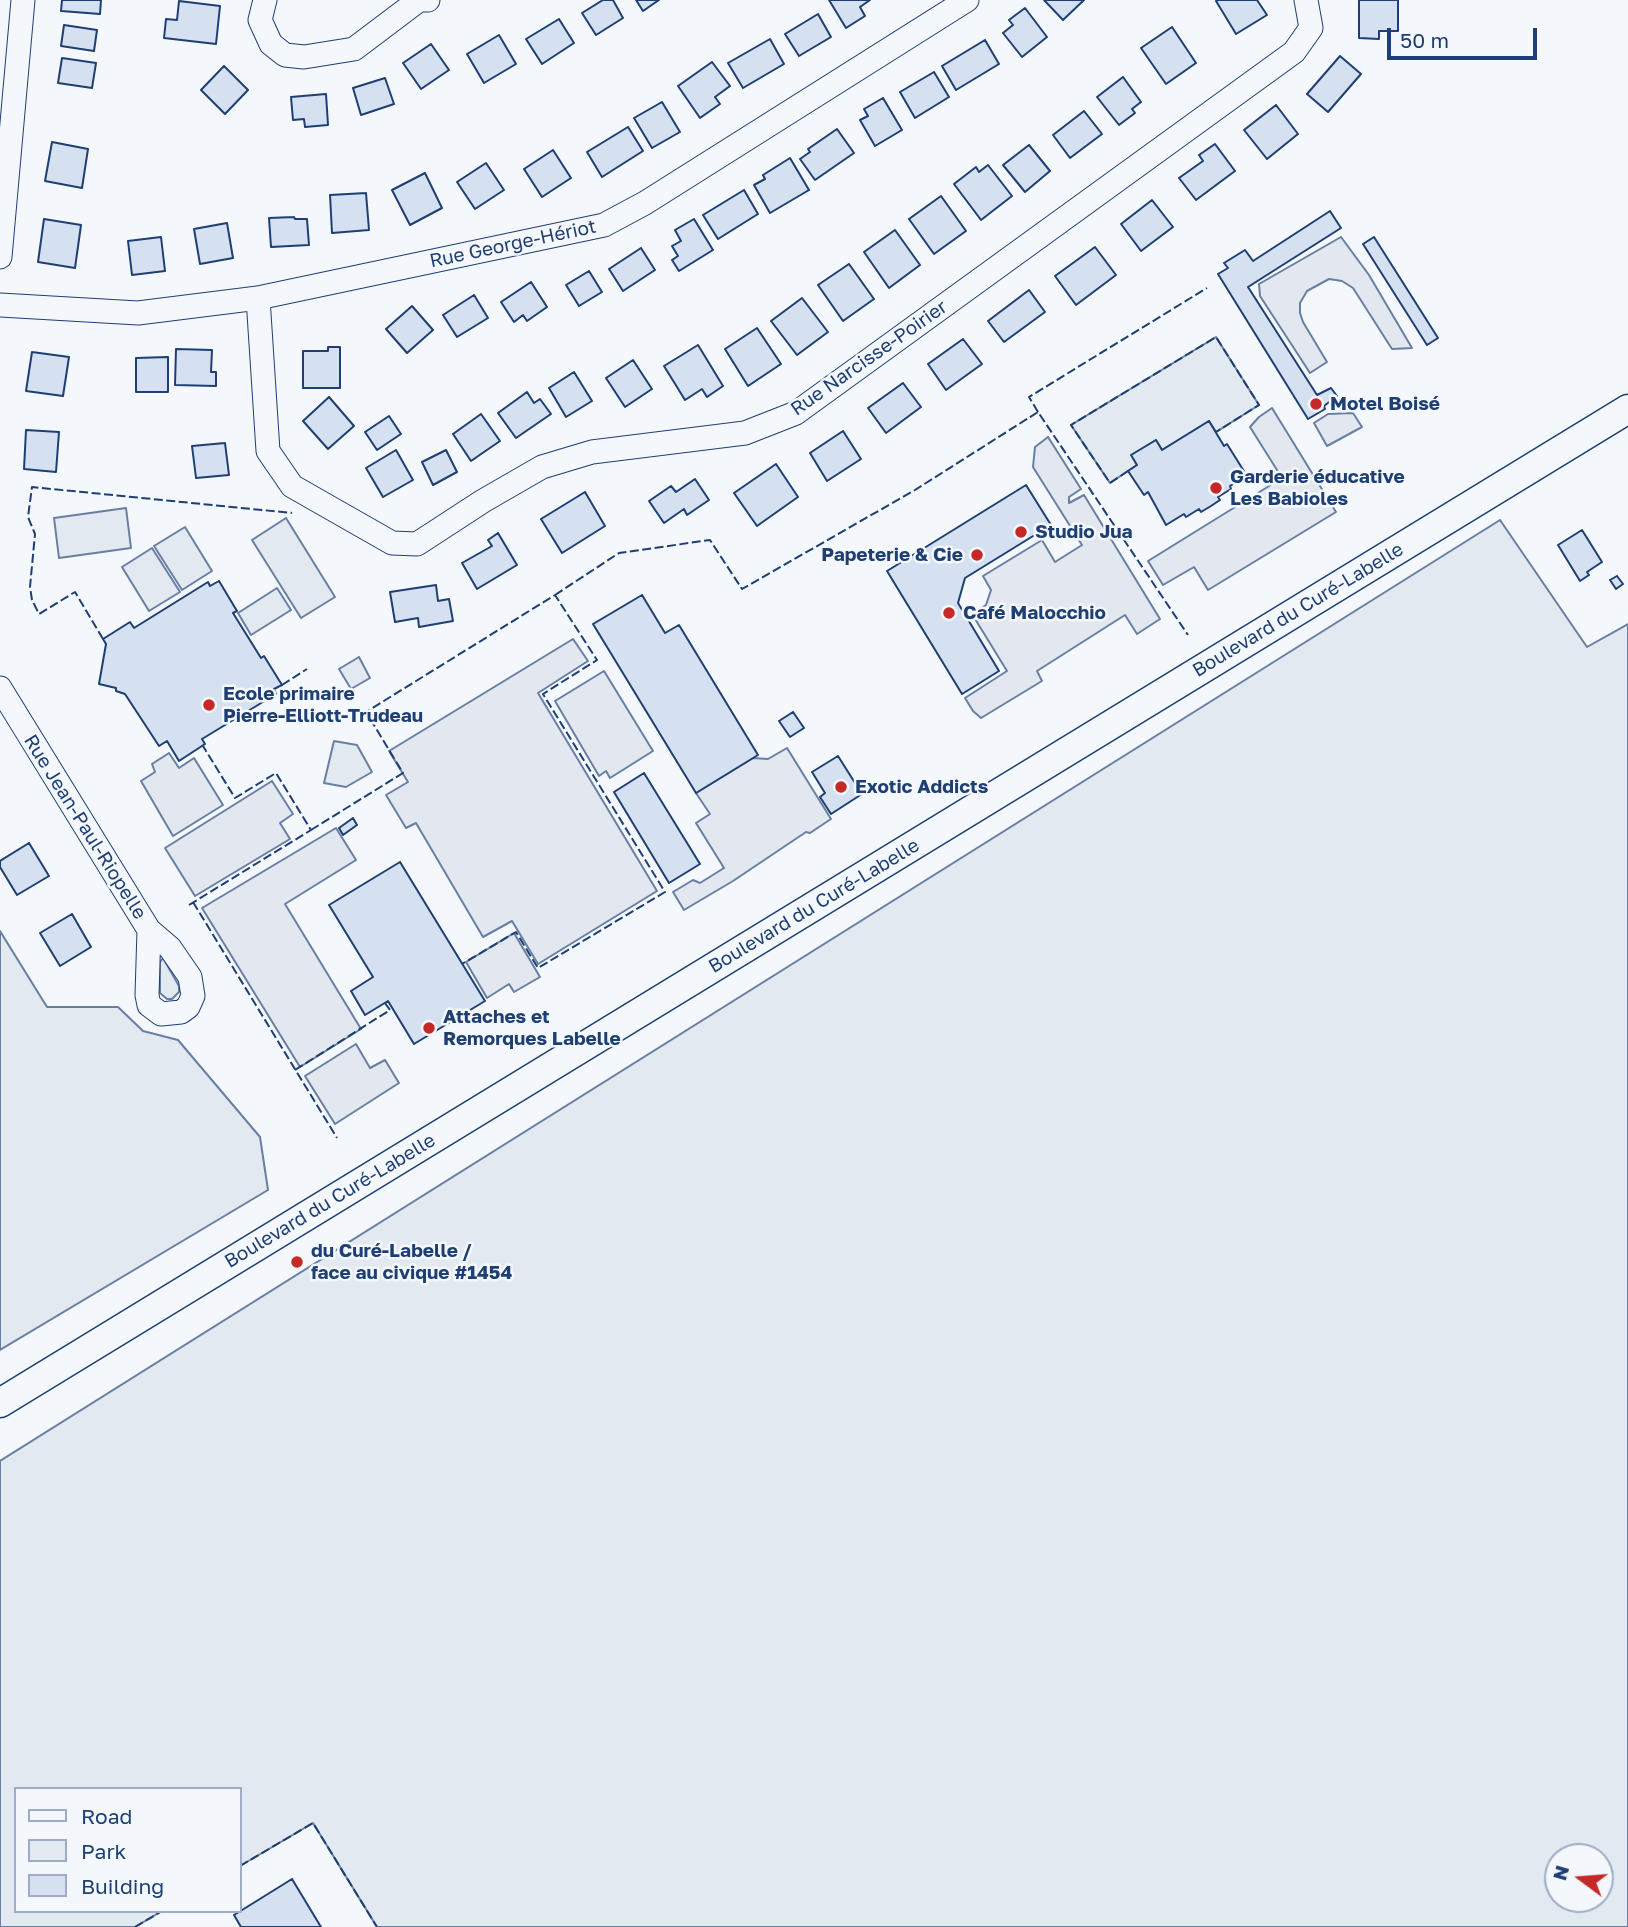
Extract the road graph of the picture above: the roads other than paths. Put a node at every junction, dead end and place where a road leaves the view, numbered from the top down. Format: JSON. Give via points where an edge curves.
{"nodes":[{"id":1,"x":23,"y":0,"type":"edge"},
{"id":2,"x":265,"y":0,"type":"edge"},
{"id":3,"x":419,"y":0,"type":"edge"},
{"id":4,"x":428,"y":0,"type":"edge"},
{"id":5,"x":967,"y":0,"type":"edge"},
{"id":6,"x":1306,"y":0,"type":"edge"},
{"id":7,"x":0,"y":257,"type":"edge"},
{"id":8,"x":258,"y":298,"type":"junction"},
{"id":9,"x":0,"y":305,"type":"edge"},
{"id":10,"x":1628,"y":409,"type":"edge"},
{"id":11,"x":0,"y":688,"type":"edge"},
{"id":12,"x":149,"y":930,"type":"dead end"},
{"id":13,"x":0,"y":1403,"type":"edge"}],
"edges":[{"from":1,"to":7,"type":"street"},
{"from":2,"to":3,"type":"street","via":[[260,20],[271,44],[285,55],[304,57],[354,49]]},
{"from":3,"to":4,"type":"street"},
{"from":5,"to":8,"type":"street","name":"Rue George-Hériot","via":[[604,225]]},
{"from":6,"to":8,"type":"street","name":"Rue Narcisse-Poirier","via":[[1311,28],[1294,52],[796,413],[745,433],[592,452],[542,467],[417,544],[392,543],[292,486],[268,451]]},
{"from":8,"to":9,"type":"street","name":"Rue George-Hériot","via":[[138,313]]},
{"from":10,"to":13,"type":"main road","name":"Boulevard du Curé-Labelle"},
{"from":11,"to":12,"type":"street","name":"Rue Jean-Paul-Riopelle"}]}
